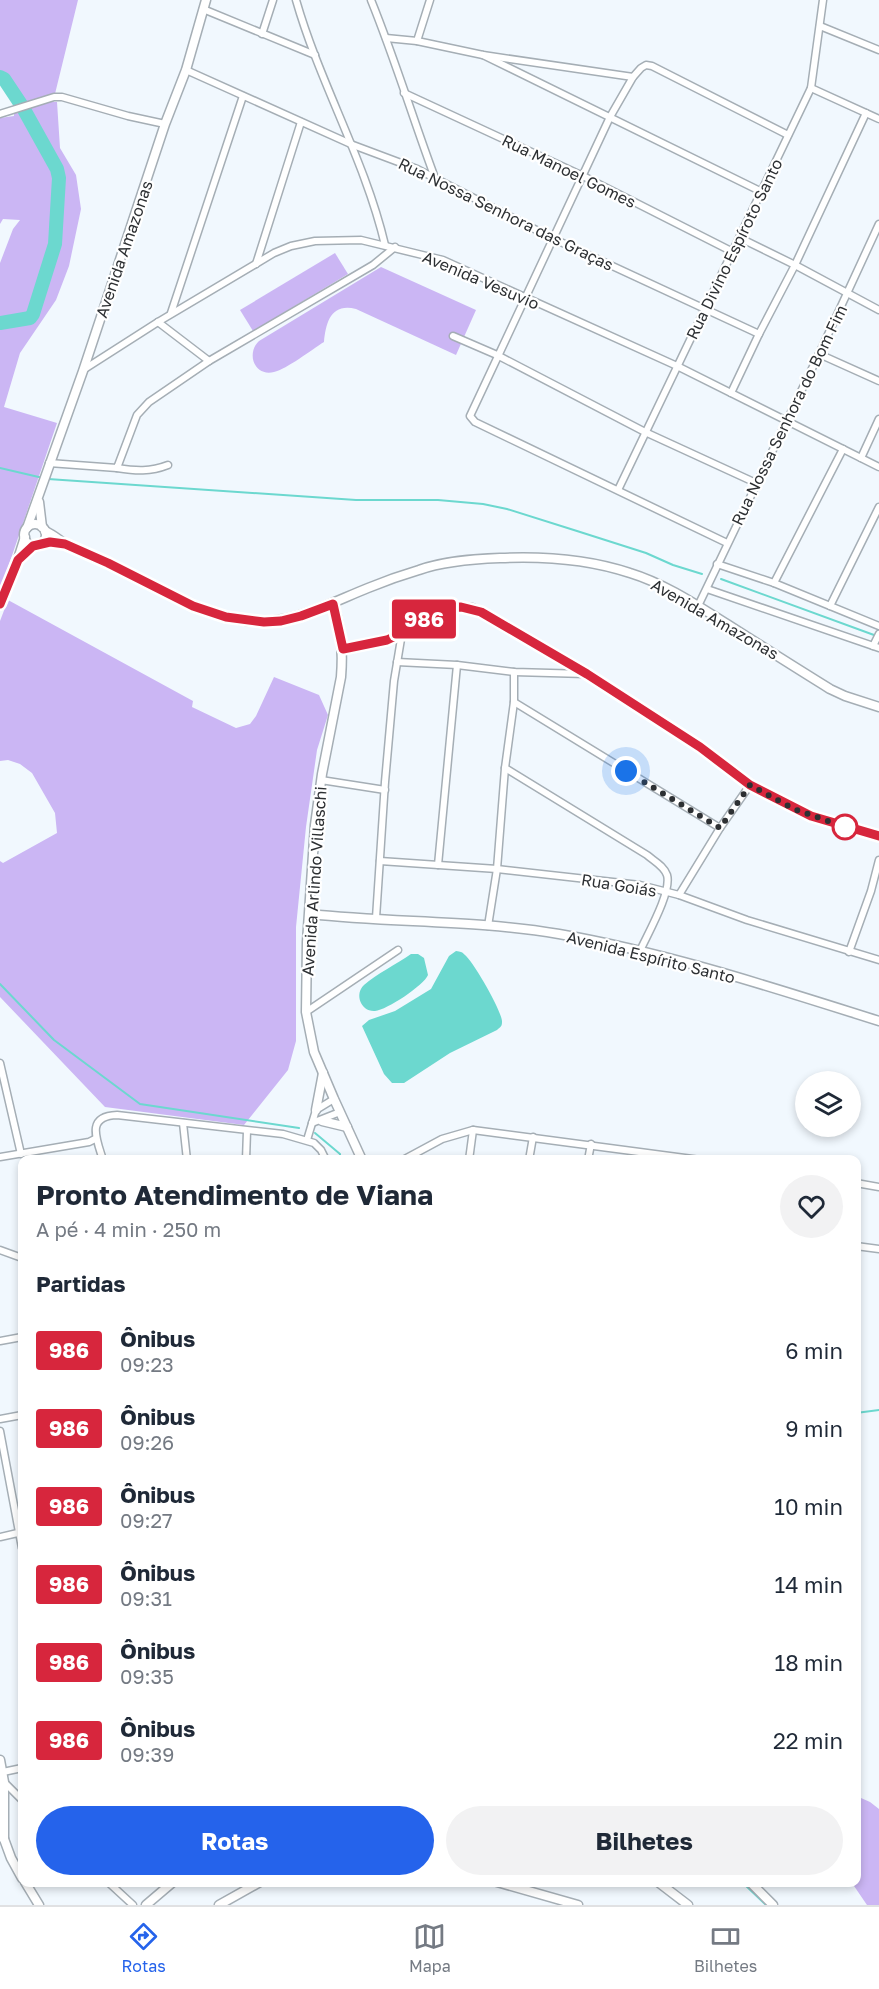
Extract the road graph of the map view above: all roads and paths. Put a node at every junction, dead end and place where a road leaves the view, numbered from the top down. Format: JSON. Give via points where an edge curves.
{"nodes":[{"id":1,"x":273,"y":0,"type":"edge"},
{"id":2,"x":296,"y":0,"type":"edge"},
{"id":3,"x":371,"y":0,"type":"edge"},
{"id":4,"x":430,"y":0,"type":"edge"},
{"id":5,"x":823,"y":0,"type":"edge"},
{"id":6,"x":205,"y":3,"type":"edge"},
{"id":7,"x":820,"y":26,"type":"junction"},
{"id":8,"x":262,"y":34,"type":"junction"},
{"id":9,"x":386,"y":38,"type":"junction"},
{"id":10,"x":417,"y":41,"type":"junction"},
{"id":11,"x":879,"y":50,"type":"edge"},
{"id":12,"x":315,"y":55,"type":"junction"},
{"id":13,"x":483,"y":55,"type":"junction"},
{"id":14,"x":186,"y":70,"type":"junction"},
{"id":15,"x":633,"y":77,"type":"junction"},
{"id":16,"x":811,"y":88,"type":"junction"},
{"id":17,"x":404,"y":93,"type":"junction"},
{"id":18,"x":243,"y":96,"type":"junction"},
{"id":19,"x":866,"y":113,"type":"junction"},
{"id":20,"x":0,"y":114,"type":"edge"},
{"id":21,"x":610,"y":117,"type":"junction"},
{"id":22,"x":879,"y":119,"type":"edge"},
{"id":23,"x":301,"y":122,"type":"junction"},
{"id":24,"x":165,"y":124,"type":"junction"},
{"id":25,"x":788,"y":135,"type":"junction"},
{"id":26,"x":353,"y":145,"type":"junction"},
{"id":27,"x":581,"y":176,"type":"junction"},
{"id":28,"x":435,"y":179,"type":"junction"},
{"id":29,"x":762,"y":192,"type":"junction"},
{"id":30,"x":879,"y":224,"type":"edge"},
{"id":31,"x":877,"y":235,"type":"edge"},
{"id":32,"x":552,"y":238,"type":"junction"},
{"id":33,"x":740,"y":238,"type":"junction"},
{"id":34,"x":385,"y":245,"type":"junction"},
{"id":35,"x":395,"y":248,"type":"junction"},
{"id":36,"x":733,"y":252,"type":"junction"},
{"id":37,"x":256,"y":264,"type":"junction"},
{"id":38,"x":795,"y":265,"type":"junction"},
{"id":39,"x":847,"y":293,"type":"junction"},
{"id":40,"x":524,"y":297,"type":"junction"},
{"id":41,"x":706,"y":309,"type":"junction"},
{"id":42,"x":879,"y":310,"type":"edge"},
{"id":43,"x":171,"y":314,"type":"junction"},
{"id":44,"x":158,"y":322,"type":"junction"},
{"id":45,"x":759,"y":334,"type":"junction"},
{"id":46,"x":453,"y":336,"type":"dead end"},
{"id":47,"x":819,"y":354,"type":"junction"},
{"id":48,"x":497,"y":355,"type":"junction"},
{"id":49,"x":209,"y":361,"type":"junction"},
{"id":50,"x":677,"y":366,"type":"junction"},
{"id":51,"x":83,"y":371,"type":"junction"},
{"id":52,"x":879,"y":381,"type":"edge"},
{"id":53,"x":731,"y":393,"type":"junction"},
{"id":54,"x":879,"y":419,"type":"edge"},
{"id":55,"x":786,"y":422,"type":"junction"},
{"id":56,"x":645,"y":432,"type":"junction"},
{"id":57,"x":843,"y":449,"type":"junction"},
{"id":58,"x":861,"y":458,"type":"junction"},
{"id":59,"x":49,"y":463,"type":"junction"},
{"id":60,"x":168,"y":465,"type":"dead end"},
{"id":61,"x":879,"y":467,"type":"edge"},
{"id":62,"x":117,"y":468,"type":"junction"},
{"id":63,"x":756,"y":483,"type":"junction"},
{"id":64,"x":618,"y":490,"type":"junction"},
{"id":65,"x":39,"y":498,"type":"junction"},
{"id":66,"x":879,"y":507,"type":"edge"},
{"id":67,"x":44,"y":529,"type":"junction"},
{"id":68,"x":26,"y":532,"type":"junction"},
{"id":69,"x":727,"y":543,"type":"junction"},
{"id":70,"x":65,"y":544,"type":"junction"},
{"id":71,"x":38,"y":545,"type":"junction"},
{"id":72,"x":18,"y":560,"type":"junction"},
{"id":73,"x":717,"y":564,"type":"junction"},
{"id":74,"x":774,"y":583,"type":"junction"},
{"id":75,"x":707,"y":590,"type":"junction"},
{"id":76,"x":0,"y":604,"type":"edge"},
{"id":77,"x":333,"y":604,"type":"junction"},
{"id":78,"x":698,"y":606,"type":"junction"},
{"id":79,"x":830,"y":606,"type":"junction"},
{"id":80,"x":879,"y":626,"type":"edge"},
{"id":81,"x":402,"y":633,"type":"junction"},
{"id":82,"x":879,"y":634,"type":"edge"},
{"id":83,"x":876,"y":647,"type":"edge"},
{"id":84,"x":343,"y":649,"type":"junction"},
{"id":85,"x":398,"y":662,"type":"junction"},
{"id":86,"x":457,"y":665,"type":"junction"},
{"id":87,"x":514,"y":672,"type":"junction"},
{"id":88,"x":587,"y":674,"type":"junction"},
{"id":89,"x":514,"y":702,"type":"junction"},
{"id":90,"x":879,"y":707,"type":"edge"},
{"id":91,"x":505,"y":768,"type":"junction"},
{"id":92,"x":321,"y":780,"type":"junction"},
{"id":93,"x":750,"y":785,"type":"junction"},
{"id":94,"x":385,"y":790,"type":"junction"},
{"id":95,"x":720,"y":828,"type":"junction"},
{"id":96,"x":879,"y":836,"type":"edge"},
{"id":97,"x":879,"y":860,"type":"edge"},
{"id":98,"x":380,"y":861,"type":"junction"},
{"id":99,"x":438,"y":865,"type":"junction"},
{"id":100,"x":497,"y":869,"type":"junction"},
{"id":101,"x":871,"y":891,"type":"junction"},
{"id":102,"x":666,"y":892,"type":"junction"},
{"id":103,"x":879,"y":893,"type":"edge"},
{"id":104,"x":679,"y":895,"type":"junction"},
{"id":105,"x":310,"y":914,"type":"junction"},
{"id":106,"x":376,"y":918,"type":"junction"},
{"id":107,"x":488,"y":926,"type":"junction"},
{"id":108,"x":398,"y":950,"type":"dead end"},
{"id":109,"x":640,"y":951,"type":"junction"},
{"id":110,"x":849,"y":952,"type":"junction"},
{"id":111,"x":879,"y":960,"type":"edge"},
{"id":112,"x":306,"y":1012,"type":"junction"},
{"id":113,"x":879,"y":1021,"type":"edge"},
{"id":114,"x":0,"y":1063,"type":"edge"},
{"id":115,"x":323,"y":1073,"type":"junction"},
{"id":116,"x":334,"y":1099,"type":"junction"},
{"id":117,"x":316,"y":1110,"type":"junction"},
{"id":118,"x":340,"y":1112,"type":"junction"},
{"id":119,"x":322,"y":1120,"type":"junction"},
{"id":120,"x":183,"y":1123,"type":"junction"},
{"id":121,"x":312,"y":1124,"type":"junction"},
{"id":122,"x":347,"y":1127,"type":"junction"},
{"id":123,"x":473,"y":1130,"type":"junction"},
{"id":124,"x":247,"y":1131,"type":"junction"},
{"id":125,"x":532,"y":1137,"type":"junction"},
{"id":126,"x":95,"y":1139,"type":"junction"},
{"id":127,"x":307,"y":1140,"type":"junction"},
{"id":128,"x":591,"y":1144,"type":"junction"},
{"id":129,"x":21,"y":1154,"type":"junction"},
{"id":130,"x":101,"y":1155,"type":"edge"},
{"id":131,"x":186,"y":1155,"type":"edge"},
{"id":132,"x":246,"y":1155,"type":"edge"},
{"id":133,"x":324,"y":1155,"type":"edge"},
{"id":134,"x":360,"y":1155,"type":"edge"},
{"id":135,"x":412,"y":1155,"type":"edge"},
{"id":136,"x":470,"y":1155,"type":"edge"},
{"id":137,"x":530,"y":1155,"type":"edge"},
{"id":138,"x":589,"y":1155,"type":"edge"},
{"id":139,"x":666,"y":1155,"type":"edge"},
{"id":140,"x":0,"y":1157,"type":"edge"},
{"id":141,"x":861,"y":1184,"type":"edge"},
{"id":142,"x":879,"y":1187,"type":"edge"},
{"id":143,"x":861,"y":1247,"type":"edge"},
{"id":144,"x":879,"y":1249,"type":"edge"},
{"id":145,"x":0,"y":1250,"type":"edge"},
{"id":146,"x":18,"y":1257,"type":"edge"},
{"id":147,"x":18,"y":1338,"type":"edge"},
{"id":148,"x":0,"y":1341,"type":"edge"},
{"id":149,"x":18,"y":1416,"type":"edge"},
{"id":150,"x":0,"y":1419,"type":"edge"},
{"id":151,"x":0,"y":1431,"type":"edge"},
{"id":152,"x":18,"y":1518,"type":"edge"},
{"id":153,"x":18,"y":1533,"type":"edge"},
{"id":154,"x":0,"y":1537,"type":"edge"},
{"id":155,"x":0,"y":1760,"type":"edge"},
{"id":156,"x":18,"y":1769,"type":"edge"},
{"id":157,"x":3,"y":1772,"type":"junction"},
{"id":158,"x":4,"y":1782,"type":"junction"},
{"id":159,"x":18,"y":1796,"type":"edge"},
{"id":160,"x":2,"y":1832,"type":"edge"},
{"id":161,"x":18,"y":1871,"type":"edge"},
{"id":162,"x":28,"y":1887,"type":"edge"},
{"id":163,"x":113,"y":1887,"type":"edge"},
{"id":164,"x":167,"y":1887,"type":"edge"},
{"id":165,"x":251,"y":1887,"type":"edge"},
{"id":166,"x":515,"y":1887,"type":"edge"},
{"id":167,"x":665,"y":1887,"type":"edge"},
{"id":168,"x":755,"y":1887,"type":"edge"},
{"id":169,"x":39,"y":1905,"type":"edge"},
{"id":170,"x":133,"y":1905,"type":"edge"},
{"id":171,"x":146,"y":1905,"type":"edge"},
{"id":172,"x":219,"y":1905,"type":"edge"},
{"id":173,"x":578,"y":1905,"type":"edge"},
{"id":174,"x":688,"y":1905,"type":"edge"},
{"id":175,"x":773,"y":1905,"type":"edge"}],
"edges":[{"from":1,"to":8,"type":"street"},
{"from":2,"to":12,"type":"street"},
{"from":3,"to":9,"type":"street"},
{"from":4,"to":10,"type":"street"},
{"from":5,"to":7,"type":"street","name":"Rua Divino Espíroto Santo"},
{"from":6,"to":8,"type":"street"},
{"from":6,"to":14,"type":"street","name":"Avenida Amazonas"},
{"from":7,"to":11,"type":"street"},
{"from":7,"to":16,"type":"street","name":"Rua Divino Espíroto Santo"},
{"from":8,"to":12,"type":"street"},
{"from":9,"to":10,"type":"street"},
{"from":9,"to":17,"type":"street"},
{"from":10,"to":13,"type":"street"},
{"from":12,"to":26,"type":"street"},
{"from":13,"to":15,"type":"street"},
{"from":13,"to":21,"type":"street"},
{"from":14,"to":18,"type":"street","name":"Rua Nossa Senhora das Graças"},
{"from":14,"to":24,"type":"street","name":"Avenida Amazonas"},
{"from":15,"to":21,"type":"street"},
{"from":15,"to":25,"type":"street","via":[[646,65],[652,66]]},
{"from":16,"to":19,"type":"street"},
{"from":16,"to":25,"type":"street","name":"Rua Divino Espíroto Santo"},
{"from":17,"to":27,"type":"street","name":"Rua Manoel Gomes"},
{"from":17,"to":28,"type":"street"},
{"from":18,"to":23,"type":"street","name":"Rua Nossa Senhora das Graças"},
{"from":18,"to":43,"type":"street"},
{"from":19,"to":22,"type":"street"},
{"from":19,"to":38,"type":"street"},
{"from":20,"to":24,"type":"street","via":[[62,97]]},
{"from":21,"to":27,"type":"street"},
{"from":21,"to":29,"type":"street"},
{"from":23,"to":26,"type":"street","name":"Rua Nossa Senhora das Graças"},
{"from":23,"to":37,"type":"street"},
{"from":24,"to":51,"type":"street","name":"Avenida Amazonas"},
{"from":25,"to":29,"type":"street","name":"Rua Divino Espíroto Santo"},
{"from":26,"to":28,"type":"street","name":"Rua Nossa Senhora das Graças"},
{"from":26,"to":34,"type":"street"},
{"from":27,"to":32,"type":"street"},
{"from":27,"to":36,"type":"street","name":"Rua Manoel Gomes"},
{"from":28,"to":32,"type":"street","name":"Rua Nossa Senhora das Graças"},
{"from":29,"to":33,"type":"street","name":"Rua Divino Espíroto Santo"},
{"from":30,"to":31,"type":"street","name":"Rua Nossa Senhora do Bom Fim"},
{"from":31,"to":39,"type":"street","name":"Rua Nossa Senhora do Bom Fim"},
{"from":32,"to":40,"type":"street"},
{"from":32,"to":41,"type":"street","name":"Rua Nossa Senhora das Graças"},
{"from":33,"to":36,"type":"street","name":"Rua Divino Espíroto Santo"},
{"from":33,"to":38,"type":"street"},
{"from":34,"to":35,"type":"street","name":"Avenida Vesuvio"},
{"from":34,"to":37,"type":"street","name":"Avenida Vesuvio","via":[[361,240],[315,241],[291,246]]},
{"from":35,"to":40,"type":"street","name":"Avenida Vesuvio","via":[[443,260]]},
{"from":35,"to":49,"type":"street","via":[[373,266]]},
{"from":36,"to":41,"type":"street","name":"Rua Divino Espíroto Santo"},
{"from":37,"to":43,"type":"street","name":"Avenida Vesuvio"},
{"from":38,"to":39,"type":"street"},
{"from":38,"to":45,"type":"street"},
{"from":39,"to":42,"type":"street"},
{"from":39,"to":47,"type":"street","name":"Rua Nossa Senhora do Bom Fim"},
{"from":40,"to":48,"type":"street"},
{"from":40,"to":50,"type":"street","name":"Avenida Vesuvio"},
{"from":41,"to":45,"type":"street","name":"Rua Nossa Senhora das Graças"},
{"from":41,"to":50,"type":"street","name":"Rua Divino Espíroto Santo"},
{"from":43,"to":44,"type":"street","name":"Avenida Vesuvio"},
{"from":44,"to":49,"type":"street"},
{"from":44,"to":51,"type":"street","name":"Avenida Vesuvio"},
{"from":45,"to":53,"type":"street"},
{"from":46,"to":48,"type":"street"},
{"from":47,"to":52,"type":"street"},
{"from":47,"to":55,"type":"street","name":"Rua Nossa Senhora do Bom Fim"},
{"from":48,"to":56,"type":"street"},
{"from":48,"to":64,"type":"street","via":[[471,413],[472,419]]},
{"from":49,"to":62,"type":"street","via":[[148,402],[137,415]]},
{"from":50,"to":53,"type":"street","name":"Avenida Vesuvio"},
{"from":50,"to":56,"type":"street","name":"Rua Divino Espíroto Santo"},
{"from":51,"to":59,"type":"street","name":"Avenida Amazonas"},
{"from":53,"to":55,"type":"street","name":"Avenida Vesuvio"},
{"from":54,"to":58,"type":"street"},
{"from":55,"to":57,"type":"street","name":"Avenida Vesuvio"},
{"from":55,"to":63,"type":"street","name":"Rua Nossa Senhora do Bom Fim"},
{"from":56,"to":63,"type":"street"},
{"from":56,"to":64,"type":"street","name":"Rua Divino Espíroto Santo"},
{"from":57,"to":58,"type":"street","name":"Avenida Vesuvio"},
{"from":57,"to":74,"type":"street"},
{"from":58,"to":61,"type":"street","name":"Avenida Vesuvio"},
{"from":59,"to":62,"type":"street"},
{"from":59,"to":65,"type":"street","name":"Avenida Amazonas"},
{"from":60,"to":62,"type":"street","via":[[146,471]]},
{"from":63,"to":69,"type":"street","name":"Rua Nossa Senhora do Bom Fim"},
{"from":64,"to":69,"type":"street"},
{"from":65,"to":67,"type":"street","name":"Avenida Amazonas"},
{"from":65,"to":68,"type":"street","name":"Avenida Amazonas"},
{"from":66,"to":79,"type":"street"},
{"from":67,"to":68,"type":"street","via":[[34,525]]},
{"from":67,"to":70,"type":"street","name":"Avenida Amazonas"},
{"from":67,"to":71,"type":"street","via":[[46,538]]},
{"from":68,"to":71,"type":"street","via":[[27,543]]},
{"from":68,"to":72,"type":"street","name":"Avenida Amazonas"},
{"from":69,"to":73,"type":"street","name":"Rua Nossa Senhora do Bom Fim"},
{"from":70,"to":71,"type":"street","name":"Avenida Amazonas"},
{"from":70,"to":77,"type":"street","name":"Avenida Amazonas","via":[[193,606],[226,617],[281,621]]},
{"from":71,"to":72,"type":"street"},
{"from":72,"to":76,"type":"street","name":"Avenida Amazonas"},
{"from":73,"to":74,"type":"street"},
{"from":73,"to":75,"type":"street","name":"Rua Nossa Senhora do Bom Fim"},
{"from":74,"to":79,"type":"street"},
{"from":75,"to":78,"type":"street","name":"Rua Nossa Senhora do Bom Fim"},
{"from":75,"to":83,"type":"street"},
{"from":77,"to":78,"type":"street","name":"Avenida Amazonas","via":[[425,568],[519,557],[576,561],[629,573],[657,583]]},
{"from":77,"to":84,"type":"street","name":"Avenida Arlindo Villaschi"},
{"from":78,"to":90,"type":"street","name":"Avenida Amazonas","via":[[830,689]]},
{"from":79,"to":80,"type":"street"},
{"from":81,"to":84,"type":"street"},
{"from":81,"to":85,"type":"street"},
{"from":81,"to":88,"type":"street","via":[[442,608],[472,609]]},
{"from":82,"to":83,"type":"street"},
{"from":84,"to":92,"type":"street","name":"Avenida Arlindo Villaschi"},
{"from":85,"to":86,"type":"street"},
{"from":85,"to":94,"type":"street"},
{"from":86,"to":87,"type":"street"},
{"from":86,"to":99,"type":"street"},
{"from":87,"to":88,"type":"street"},
{"from":87,"to":89,"type":"street"},
{"from":88,"to":93,"type":"street","via":[[700,747]]},
{"from":89,"to":91,"type":"street"},
{"from":89,"to":95,"type":"street"},
{"from":91,"to":100,"type":"street"},
{"from":91,"to":102,"type":"street","via":[[662,867],[668,877]]},
{"from":92,"to":94,"type":"street"},
{"from":92,"to":105,"type":"street","name":"Avenida Arlindo Villaschi"},
{"from":93,"to":95,"type":"street"},
{"from":93,"to":96,"type":"street","via":[[811,816]]},
{"from":94,"to":98,"type":"street"},
{"from":95,"to":104,"type":"street"},
{"from":97,"to":101,"type":"street"},
{"from":98,"to":99,"type":"street","name":"Rua Goiás"},
{"from":98,"to":106,"type":"street"},
{"from":99,"to":100,"type":"street","name":"Rua Goiás"},
{"from":100,"to":102,"type":"street","name":"Rua Goiás","via":[[640,885]]},
{"from":100,"to":107,"type":"street"},
{"from":101,"to":103,"type":"street"},
{"from":101,"to":110,"type":"street"},
{"from":102,"to":104,"type":"street","name":"Rua Goiás"},
{"from":102,"to":109,"type":"street"},
{"from":104,"to":110,"type":"street","name":"Rua Goiás"},
{"from":105,"to":106,"type":"street","name":"Avenida Espírito Santo"},
{"from":105,"to":112,"type":"street","name":"Avenida Arlindo Villaschi"},
{"from":106,"to":107,"type":"street","name":"Avenida Espírito Santo"},
{"from":107,"to":109,"type":"street","name":"Avenida Espírito Santo","via":[[559,934]]},
{"from":108,"to":112,"type":"street"},
{"from":109,"to":113,"type":"street","name":"Avenida Espírito Santo"},
{"from":110,"to":111,"type":"street","name":"Rua Goiás"},
{"from":112,"to":115,"type":"street","name":"Avenida Arlindo Villaschi","via":[[314,1052]]},
{"from":114,"to":129,"type":"street"},
{"from":115,"to":116,"type":"street","name":"Avenida Arlindo Villaschi"},
{"from":115,"to":117,"type":"street"},
{"from":116,"to":117,"type":"street"},
{"from":116,"to":118,"type":"street","name":"Avenida Arlindo Villaschi"},
{"from":117,"to":121,"type":"street"},
{"from":118,"to":119,"type":"street"},
{"from":118,"to":122,"type":"street","name":"Avenida Arlindo Villaschi"},
{"from":119,"to":121,"type":"street"},
{"from":119,"to":122,"type":"street"},
{"from":120,"to":124,"type":"street"},
{"from":120,"to":126,"type":"street","via":[[109,1115],[98,1122]]},
{"from":120,"to":131,"type":"street"},
{"from":121,"to":127,"type":"street"},
{"from":122,"to":134,"type":"street","name":"Avenida Arlindo Villaschi"},
{"from":123,"to":125,"type":"street"},
{"from":123,"to":135,"type":"street","via":[[442,1139]]},
{"from":123,"to":136,"type":"street"},
{"from":124,"to":127,"type":"street"},
{"from":124,"to":132,"type":"street"},
{"from":125,"to":128,"type":"street"},
{"from":125,"to":137,"type":"street"},
{"from":126,"to":129,"type":"street"},
{"from":126,"to":130,"type":"street"},
{"from":127,"to":133,"type":"street"},
{"from":128,"to":138,"type":"street"},
{"from":128,"to":139,"type":"street"},
{"from":129,"to":140,"type":"street"},
{"from":141,"to":142,"type":"street"},
{"from":143,"to":144,"type":"street"},
{"from":145,"to":146,"type":"street"},
{"from":147,"to":148,"type":"street"},
{"from":149,"to":150,"type":"street"},
{"from":151,"to":152,"type":"street"},
{"from":153,"to":154,"type":"street"},
{"from":155,"to":157,"type":"street"},
{"from":156,"to":157,"type":"street"},
{"from":157,"to":158,"type":"street"},
{"from":158,"to":159,"type":"street"},
{"from":158,"to":160,"type":"street"},
{"from":160,"to":161,"type":"street"},
{"from":162,"to":169,"type":"street"},
{"from":163,"to":170,"type":"street"},
{"from":164,"to":171,"type":"street"},
{"from":165,"to":172,"type":"street"},
{"from":166,"to":173,"type":"street"},
{"from":167,"to":174,"type":"street"},
{"from":168,"to":175,"type":"street"}]}
